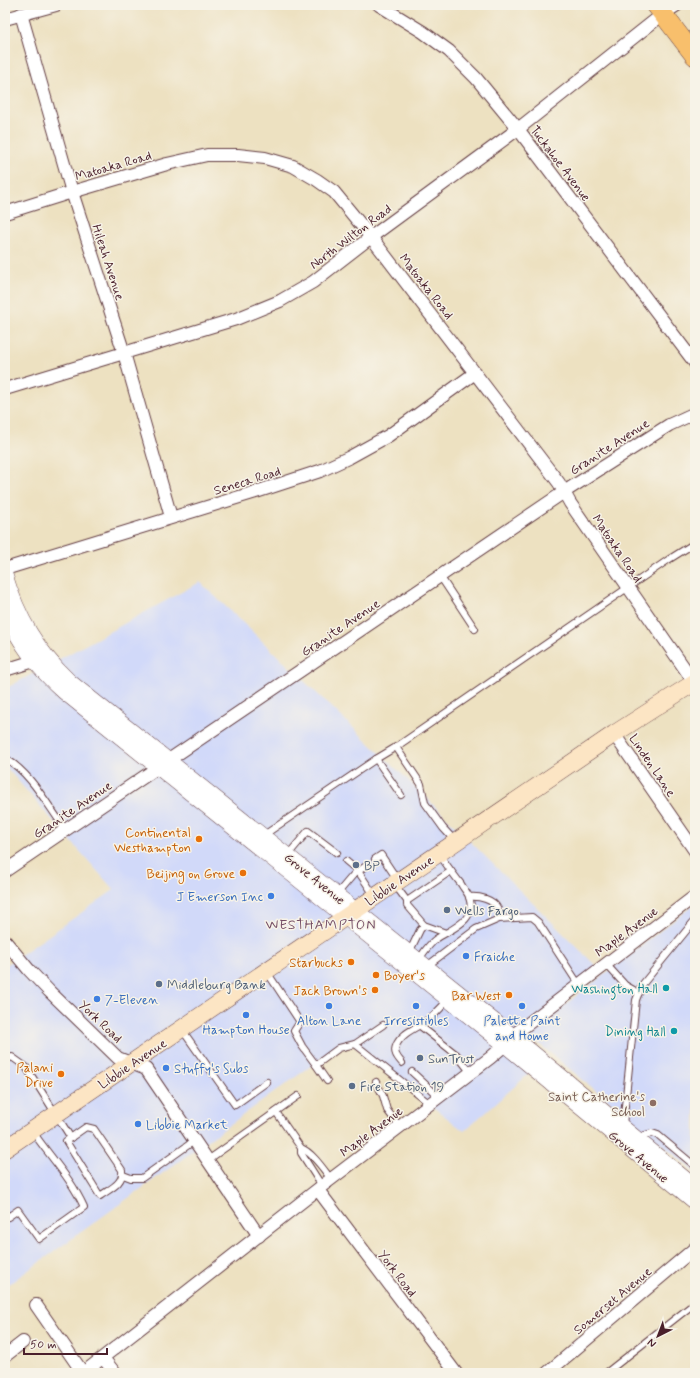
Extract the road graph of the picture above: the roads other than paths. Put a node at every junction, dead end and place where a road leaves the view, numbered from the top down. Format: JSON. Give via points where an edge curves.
{"nodes":[{"id":1,"x":56,"y":5,"type":"edge"},
{"id":2,"x":379,"y":5,"type":"edge"},
{"id":3,"x":666,"y":8,"type":"edge"},
{"id":4,"x":21,"y":14,"type":"junction"},
{"id":5,"x":5,"y":19,"type":"edge"},
{"id":6,"x":695,"y":56,"type":"edge"},
{"id":7,"x":518,"y":129,"type":"junction"},
{"id":8,"x":72,"y":192,"type":"junction"},
{"id":9,"x":5,"y":213,"type":"edge"},
{"id":10,"x":371,"y":237,"type":"junction"},
{"id":11,"x":124,"y":353,"type":"junction"},
{"id":12,"x":695,"y":363,"type":"edge"},
{"id":13,"x":475,"y":373,"type":"junction"},
{"id":14,"x":5,"y":389,"type":"edge"},
{"id":15,"x":695,"y":413,"type":"edge"},
{"id":16,"x":564,"y":492,"type":"junction"},
{"id":17,"x":171,"y":517,"type":"junction"},
{"id":18,"x":695,"y":543,"type":"edge"},
{"id":19,"x":5,"y":569,"type":"edge"},
{"id":20,"x":5,"y":575,"type":"edge"},
{"id":21,"x":440,"y":576,"type":"junction"},
{"id":22,"x":628,"y":588,"type":"junction"},
{"id":23,"x":5,"y":612,"type":"edge"},
{"id":24,"x":475,"y":629,"type":"dead end"},
{"id":25,"x":34,"y":661,"type":"junction"},
{"id":26,"x":5,"y":670,"type":"edge"},
{"id":27,"x":694,"y":682,"type":"edge"},
{"id":28,"x":614,"y":734,"type":"junction"},
{"id":29,"x":396,"y":747,"type":"junction"},
{"id":30,"x":5,"y":758,"type":"edge"},
{"id":31,"x":376,"y":759,"type":"junction"},
{"id":32,"x":163,"y":765,"type":"junction"},
{"id":33,"x":402,"y":795,"type":"dead end"},
{"id":34,"x":66,"y":830,"type":"junction"},
{"id":35,"x":263,"y":836,"type":"junction"},
{"id":36,"x":455,"y":842,"type":"junction"},
{"id":37,"x":695,"y":852,"type":"edge"},
{"id":38,"x":337,"y":853,"type":"dead end"},
{"id":39,"x":438,"y":853,"type":"junction"},
{"id":40,"x":288,"y":856,"type":"junction"},
{"id":41,"x":375,"y":858,"type":"dead end"},
{"id":42,"x":346,"y":861,"type":"dead end"},
{"id":43,"x":366,"y":866,"type":"dead end"},
{"id":44,"x":5,"y":871,"type":"edge"},
{"id":45,"x":358,"y":871,"type":"junction"},
{"id":46,"x":451,"y":871,"type":"junction"},
{"id":47,"x":396,"y":882,"type":"junction"},
{"id":48,"x":337,"y":895,"type":"junction"},
{"id":49,"x":375,"y":896,"type":"junction"},
{"id":50,"x":695,"y":896,"type":"edge"},
{"id":51,"x":469,"y":897,"type":"junction"},
{"id":52,"x":407,"y":902,"type":"junction"},
{"id":53,"x":350,"y":913,"type":"junction"},
{"id":54,"x":499,"y":919,"type":"junction"},
{"id":55,"x":695,"y":920,"type":"edge"},
{"id":56,"x":424,"y":925,"type":"junction"},
{"id":57,"x":446,"y":933,"type":"junction"},
{"id":58,"x":5,"y":941,"type":"edge"},
{"id":59,"x":418,"y":960,"type":"junction"},
{"id":60,"x":606,"y":964,"type":"junction"},
{"id":61,"x":267,"y":971,"type":"junction"},
{"id":62,"x":579,"y":985,"type":"junction"},
{"id":63,"x":639,"y":993,"type":"junction"},
{"id":64,"x":448,"y":1000,"type":"junction"},
{"id":65,"x":383,"y":1025,"type":"dead end"},
{"id":66,"x":420,"y":1025,"type":"junction"},
{"id":67,"x":182,"y":1029,"type":"junction"},
{"id":68,"x":508,"y":1040,"type":"junction"},
{"id":69,"x":355,"y":1044,"type":"junction"},
{"id":70,"x":5,"y":1060,"type":"edge"},
{"id":71,"x":131,"y":1063,"type":"junction"},
{"id":72,"x":402,"y":1063,"type":"dead end"},
{"id":73,"x":316,"y":1065,"type":"junction"},
{"id":74,"x":412,"y":1072,"type":"dead end"},
{"id":75,"x":471,"y":1073,"type":"junction"},
{"id":76,"x":327,"y":1081,"type":"dead end"},
{"id":77,"x":267,"y":1082,"type":"dead end"},
{"id":78,"x":376,"y":1082,"type":"dead end"},
{"id":79,"x":298,"y":1096,"type":"dead end"},
{"id":80,"x":435,"y":1100,"type":"junction"},
{"id":81,"x":276,"y":1112,"type":"junction"},
{"id":82,"x":56,"y":1114,"type":"junction"},
{"id":83,"x":622,"y":1126,"type":"junction"},
{"id":84,"x":400,"y":1127,"type":"junction"},
{"id":85,"x":32,"y":1131,"type":"junction"},
{"id":86,"x":71,"y":1138,"type":"junction"},
{"id":87,"x":636,"y":1138,"type":"junction"},
{"id":88,"x":194,"y":1141,"type":"junction"},
{"id":89,"x":301,"y":1148,"type":"junction"},
{"id":90,"x":5,"y":1149,"type":"edge"},
{"id":91,"x":208,"y":1160,"type":"junction"},
{"id":92,"x":695,"y":1166,"type":"edge"},
{"id":93,"x":123,"y":1175,"type":"junction"},
{"id":94,"x":324,"y":1185,"type":"junction"},
{"id":95,"x":695,"y":1186,"type":"edge"},
{"id":96,"x":695,"y":1202,"type":"edge"},
{"id":97,"x":5,"y":1213,"type":"edge"},
{"id":98,"x":259,"y":1236,"type":"junction"},
{"id":99,"x":695,"y":1248,"type":"edge"},
{"id":100,"x":695,"y":1304,"type":"edge"},
{"id":101,"x":36,"y":1305,"type":"dead end"},
{"id":102,"x":23,"y":1342,"type":"dead end"},
{"id":103,"x":5,"y":1356,"type":"edge"},
{"id":104,"x":103,"y":1358,"type":"junction"},
{"id":105,"x":554,"y":1371,"type":"edge"},
{"id":106,"x":83,"y":1373,"type":"edge"},
{"id":107,"x":115,"y":1373,"type":"edge"},
{"id":108,"x":456,"y":1373,"type":"edge"},
{"id":109,"x":606,"y":1373,"type":"edge"}],
"edges":[{"from":1,"to":4,"type":"street"},
{"from":2,"to":7,"type":"street","name":"Tuckahoe Avenue","via":[[449,51],[476,78]]},
{"from":3,"to":6,"type":"main road"},
{"from":3,"to":7,"type":"street","name":"North Wilton Road"},
{"from":4,"to":5,"type":"street"},
{"from":4,"to":8,"type":"street","name":"Hileah Avenue"},
{"from":7,"to":10,"type":"street","name":"North Wilton Road"},
{"from":7,"to":12,"type":"street","name":"Tuckahoe Avenue"},
{"from":8,"to":9,"type":"street","name":"Matoaka Road"},
{"from":8,"to":10,"type":"street","name":"Matoaka Road","via":[[207,155],[265,158],[293,166],[334,192]]},
{"from":8,"to":11,"type":"street","name":"Hileah Avenue"},
{"from":10,"to":11,"type":"street","name":"North Wilton Road","via":[[313,282],[280,301],[236,319]]},
{"from":10,"to":13,"type":"street","name":"Matoaka Road"},
{"from":11,"to":14,"type":"street","name":"North Wilton Road"},
{"from":11,"to":17,"type":"street","name":"Hileah Avenue"},
{"from":13,"to":16,"type":"street","name":"Matoaka Road"},
{"from":13,"to":17,"type":"street","name":"Seneca Road","via":[[388,436],[350,457],[320,471]]},
{"from":15,"to":16,"type":"street","name":"Granite Avenue","via":[[669,425]]},
{"from":16,"to":21,"type":"street","name":"Granite Avenue"},
{"from":16,"to":22,"type":"street","name":"Matoaka Road"},
{"from":17,"to":19,"type":"street","name":"Seneca Road"},
{"from":18,"to":22,"type":"lane"},
{"from":20,"to":32,"type":"street","name":"Grove Avenue","via":[[21,619],[55,668]]},
{"from":21,"to":24,"type":"lane"},
{"from":21,"to":32,"type":"street","name":"Granite Avenue"},
{"from":22,"to":27,"type":"street","name":"Matoaka Road"},
{"from":22,"to":29,"type":"lane"},
{"from":23,"to":25,"type":"street","name":"Grove Avenue","via":[[21,643]]},
{"from":25,"to":26,"type":"street"},
{"from":25,"to":32,"type":"street","name":"Grove Avenue","via":[[64,692]]},
{"from":27,"to":28,"type":"main road","name":"Libbie Avenue"},
{"from":28,"to":36,"type":"main road","name":"Libbie Avenue"},
{"from":28,"to":37,"type":"street","name":"Linden Lane"},
{"from":29,"to":31,"type":"lane"},
{"from":29,"to":36,"type":"lane","via":[[421,784],[425,803]]},
{"from":30,"to":34,"type":"lane","via":[[26,774]]},
{"from":31,"to":33,"type":"lane"},
{"from":31,"to":35,"type":"lane"},
{"from":32,"to":34,"type":"street","name":"Granite Avenue"},
{"from":32,"to":35,"type":"street","name":"Grove Avenue"},
{"from":32,"to":53,"type":"street","name":"Grove Avenue"},
{"from":34,"to":44,"type":"street","name":"Granite Avenue"},
{"from":35,"to":40,"type":"street","name":"Grove Avenue"},
{"from":36,"to":39,"type":"main road","name":"Libbie Avenue"},
{"from":38,"to":40,"type":"lane","via":[[308,831]]},
{"from":39,"to":46,"type":"lane"},
{"from":39,"to":47,"type":"main road","name":"Libbie Avenue"},
{"from":40,"to":48,"type":"street","name":"Grove Avenue"},
{"from":41,"to":47,"type":"lane","via":[[381,855]]},
{"from":42,"to":45,"type":"lane"},
{"from":43,"to":45,"type":"lane"},
{"from":45,"to":48,"type":"lane"},
{"from":45,"to":49,"type":"lane"},
{"from":46,"to":51,"type":"lane"},
{"from":46,"to":52,"type":"lane"},
{"from":47,"to":49,"type":"main road","name":"Libbie Avenue"},
{"from":47,"to":52,"type":"lane"},
{"from":48,"to":53,"type":"street","name":"Grove Avenue"},
{"from":49,"to":53,"type":"main road","name":"Libbie Avenue"},
{"from":50,"to":60,"type":"street","name":"Maple Avenue"},
{"from":51,"to":54,"type":"lane","via":[[478,896],[490,901],[498,910]]},
{"from":51,"to":57,"type":"lane","via":[[471,907],[468,915],[463,922]]},
{"from":52,"to":56,"type":"lane"},
{"from":53,"to":59,"type":"street","name":"Grove Avenue"},
{"from":53,"to":61,"type":"main road","name":"Libbie Avenue"},
{"from":53,"to":64,"type":"street","name":"Grove Avenue"},
{"from":54,"to":59,"type":"lane"},
{"from":54,"to":62,"type":"lane","via":[[532,917],[538,922]]},
{"from":55,"to":63,"type":"lane"},
{"from":56,"to":57,"type":"lane"},
{"from":56,"to":59,"type":"lane","via":[[420,930]]},
{"from":57,"to":59,"type":"lane","via":[[428,945]]},
{"from":58,"to":71,"type":"street","name":"York Road","via":[[60,1001],[119,1058]]},
{"from":59,"to":68,"type":"street","name":"Grove Avenue"},
{"from":60,"to":62,"type":"street","name":"Maple Avenue"},
{"from":60,"to":63,"type":"lane","via":[[625,985]]},
{"from":61,"to":67,"type":"main road","name":"Libbie Avenue"},
{"from":61,"to":73,"type":"lane","via":[[300,1022],[294,1031]]},
{"from":62,"to":68,"type":"street","name":"Maple Avenue"},
{"from":63,"to":83,"type":"lane","via":[[636,1000]]},
{"from":64,"to":66,"type":"lane"},
{"from":64,"to":68,"type":"street","name":"Grove Avenue"},
{"from":65,"to":69,"type":"lane"},
{"from":66,"to":72,"type":"lane","via":[[400,1039],[396,1046],[396,1055]]},
{"from":66,"to":75,"type":"lane","via":[[457,1055]]},
{"from":67,"to":71,"type":"main road","name":"Libbie Avenue"},
{"from":67,"to":77,"type":"lane","via":[[235,1105]]},
{"from":68,"to":75,"type":"street","name":"Maple Avenue"},
{"from":68,"to":83,"type":"street","name":"Grove Avenue"},
{"from":68,"to":96,"type":"street","name":"Grove Avenue"},
{"from":69,"to":73,"type":"lane","via":[[340,1048]]},
{"from":69,"to":80,"type":"lane"},
{"from":70,"to":82,"type":"lane","via":[[12,1057],[26,1067]]},
{"from":71,"to":82,"type":"main road","name":"Libbie Avenue"},
{"from":71,"to":88,"type":"street","name":"York Road","via":[[146,1069]]},
{"from":73,"to":76,"type":"lane"},
{"from":74,"to":80,"type":"lane"},
{"from":75,"to":80,"type":"street","name":"Maple Avenue"},
{"from":78,"to":84,"type":"lane","via":[[387,1110]]},
{"from":79,"to":81,"type":"lane"},
{"from":80,"to":84,"type":"street","name":"Maple Avenue"},
{"from":81,"to":89,"type":"lane"},
{"from":81,"to":91,"type":"lane"},
{"from":82,"to":85,"type":"main road","name":"Libbie Avenue"},
{"from":82,"to":86,"type":"lane"},
{"from":83,"to":87,"type":"street","name":"Grove Avenue"},
{"from":84,"to":94,"type":"street","name":"Maple Avenue"},
{"from":85,"to":90,"type":"main road","name":"Libbie Avenue"},
{"from":85,"to":97,"type":"lane","via":[[78,1193],[84,1207],[39,1239],[18,1210],[8,1217]]},
{"from":86,"to":93,"type":"lane","via":[[86,1127],[94,1129]]},
{"from":86,"to":93,"type":"lane","via":[[66,1141],[100,1196],[118,1184]]},
{"from":87,"to":92,"type":"lane","via":[[652,1134],[658,1136]]},
{"from":87,"to":95,"type":"street","name":"Grove Avenue"},
{"from":88,"to":91,"type":"street","name":"York Road"},
{"from":88,"to":93,"type":"lane","via":[[142,1178]]},
{"from":89,"to":94,"type":"lane","via":[[301,1153]]},
{"from":89,"to":94,"type":"lane","via":[[310,1153]]},
{"from":91,"to":98,"type":"street","name":"York Road"},
{"from":94,"to":98,"type":"street","name":"Maple Avenue"},
{"from":94,"to":108,"type":"street","name":"York Road"},
{"from":98,"to":104,"type":"street","name":"Maple Avenue"},
{"from":99,"to":105,"type":"street","name":"Somerset Avenue"},
{"from":100,"to":109,"type":"lane"},
{"from":101,"to":106,"type":"street"},
{"from":102,"to":103,"type":"street"},
{"from":104,"to":106,"type":"street","name":"Maple Avenue"},
{"from":104,"to":107,"type":"street"}]}
